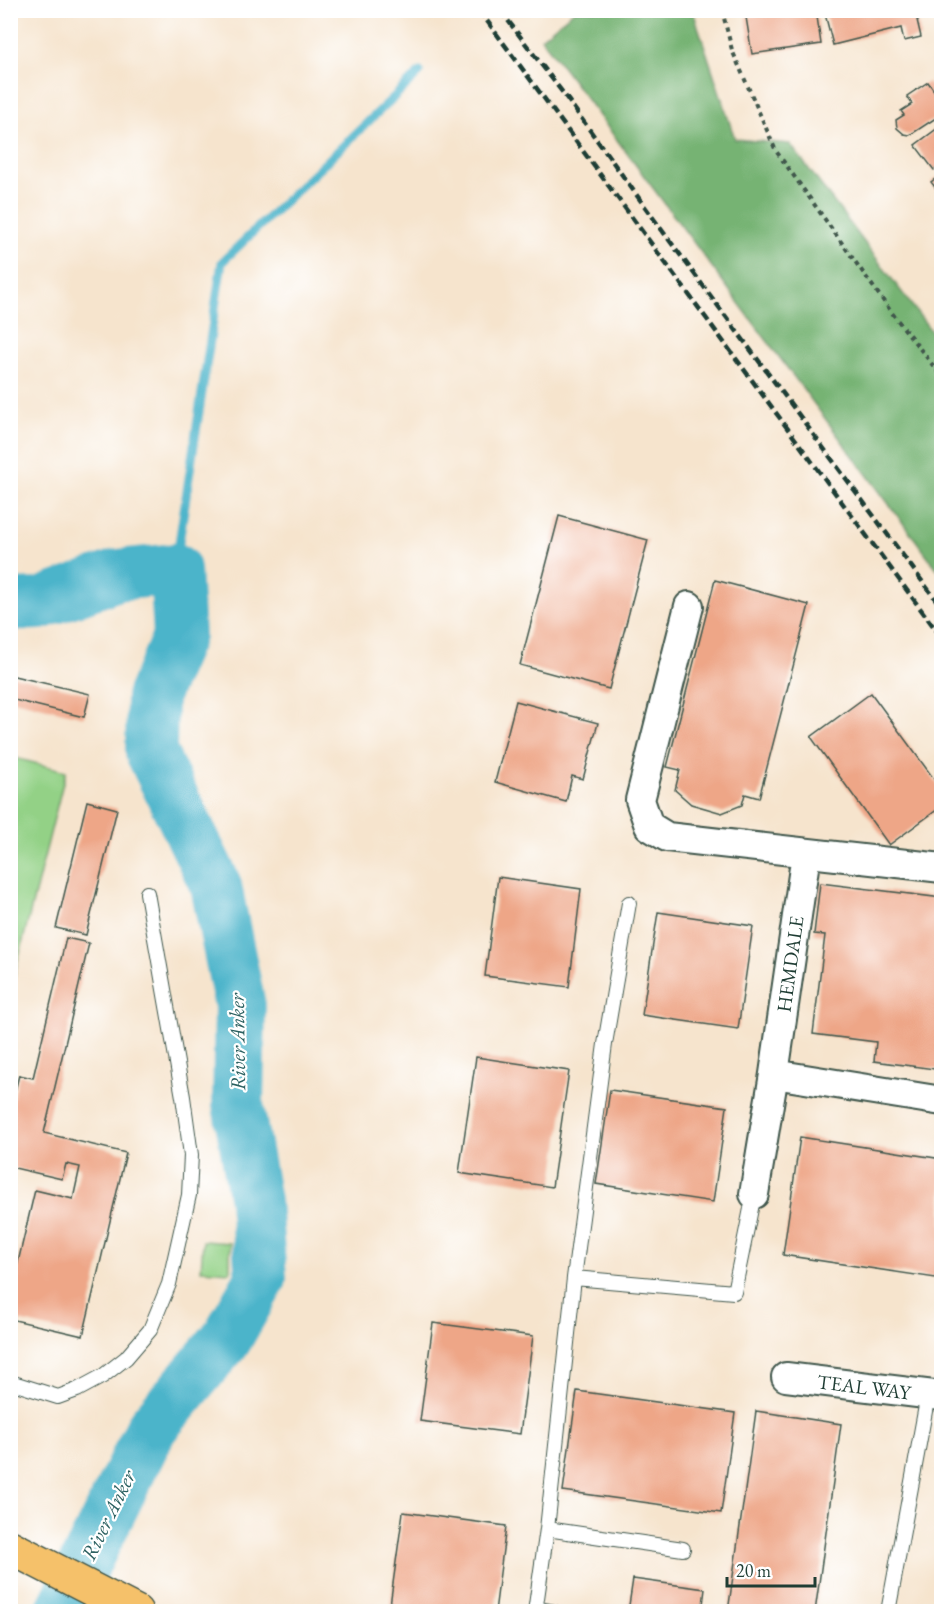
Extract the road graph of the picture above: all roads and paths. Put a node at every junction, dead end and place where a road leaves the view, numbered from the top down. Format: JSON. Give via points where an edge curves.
{"nodes":[{"id":1,"x":722,"y":10,"type":"edge"},
{"id":2,"x":942,"y":377,"type":"edge"},
{"id":3,"x":690,"y":606,"type":"dead end"},
{"id":4,"x":806,"y":854,"type":"junction"},
{"id":5,"x":942,"y":868,"type":"edge"},
{"id":6,"x":147,"y":893,"type":"dead end"},
{"id":7,"x":628,"y":903,"type":"dead end"},
{"id":8,"x":774,"y":1074,"type":"junction"},
{"id":9,"x":942,"y":1101,"type":"edge"},
{"id":10,"x":754,"y":1194,"type":"joint"},
{"id":11,"x":574,"y":1278,"type":"junction"},
{"id":12,"x":786,"y":1377,"type":"dead end"},
{"id":13,"x":10,"y":1382,"type":"edge"},
{"id":14,"x":935,"y":1396,"type":"edge"},
{"id":15,"x":547,"y":1529,"type":"junction"},
{"id":16,"x":10,"y":1547,"type":"edge"},
{"id":17,"x":682,"y":1549,"type":"dead end"},
{"id":18,"x":131,"y":1609,"type":"edge"},
{"id":19,"x":535,"y":1610,"type":"edge"},
{"id":20,"x":555,"y":1611,"type":"edge"},
{"id":21,"x":888,"y":1611,"type":"edge"}],
"edges":[{"from":1,"to":2,"type":"path","via":[[732,50],[776,151]]},
{"from":3,"to":4,"type":"street","via":[[640,801],[649,826],[667,837]]},
{"from":4,"to":5,"type":"street"},
{"from":4,"to":8,"type":"street","name":"HEMDALE"},
{"from":6,"to":13,"type":"lane","via":[[191,1155],[189,1195],[169,1284],[150,1330],[126,1358],[103,1376],[58,1396]]},
{"from":7,"to":11,"type":"lane"},
{"from":8,"to":9,"type":"street"},
{"from":8,"to":10,"type":"street","name":"HEMDALE"},
{"from":10,"to":11,"type":"lane","via":[[734,1292]]},
{"from":11,"to":15,"type":"lane"},
{"from":12,"to":14,"type":"street","name":"TEAL WAY"},
{"from":14,"to":21,"type":"lane"},
{"from":15,"to":17,"type":"lane"},
{"from":15,"to":19,"type":"lane"},
{"from":16,"to":18,"type":"main road"},
{"from":19,"to":20,"type":"lane"}]}
